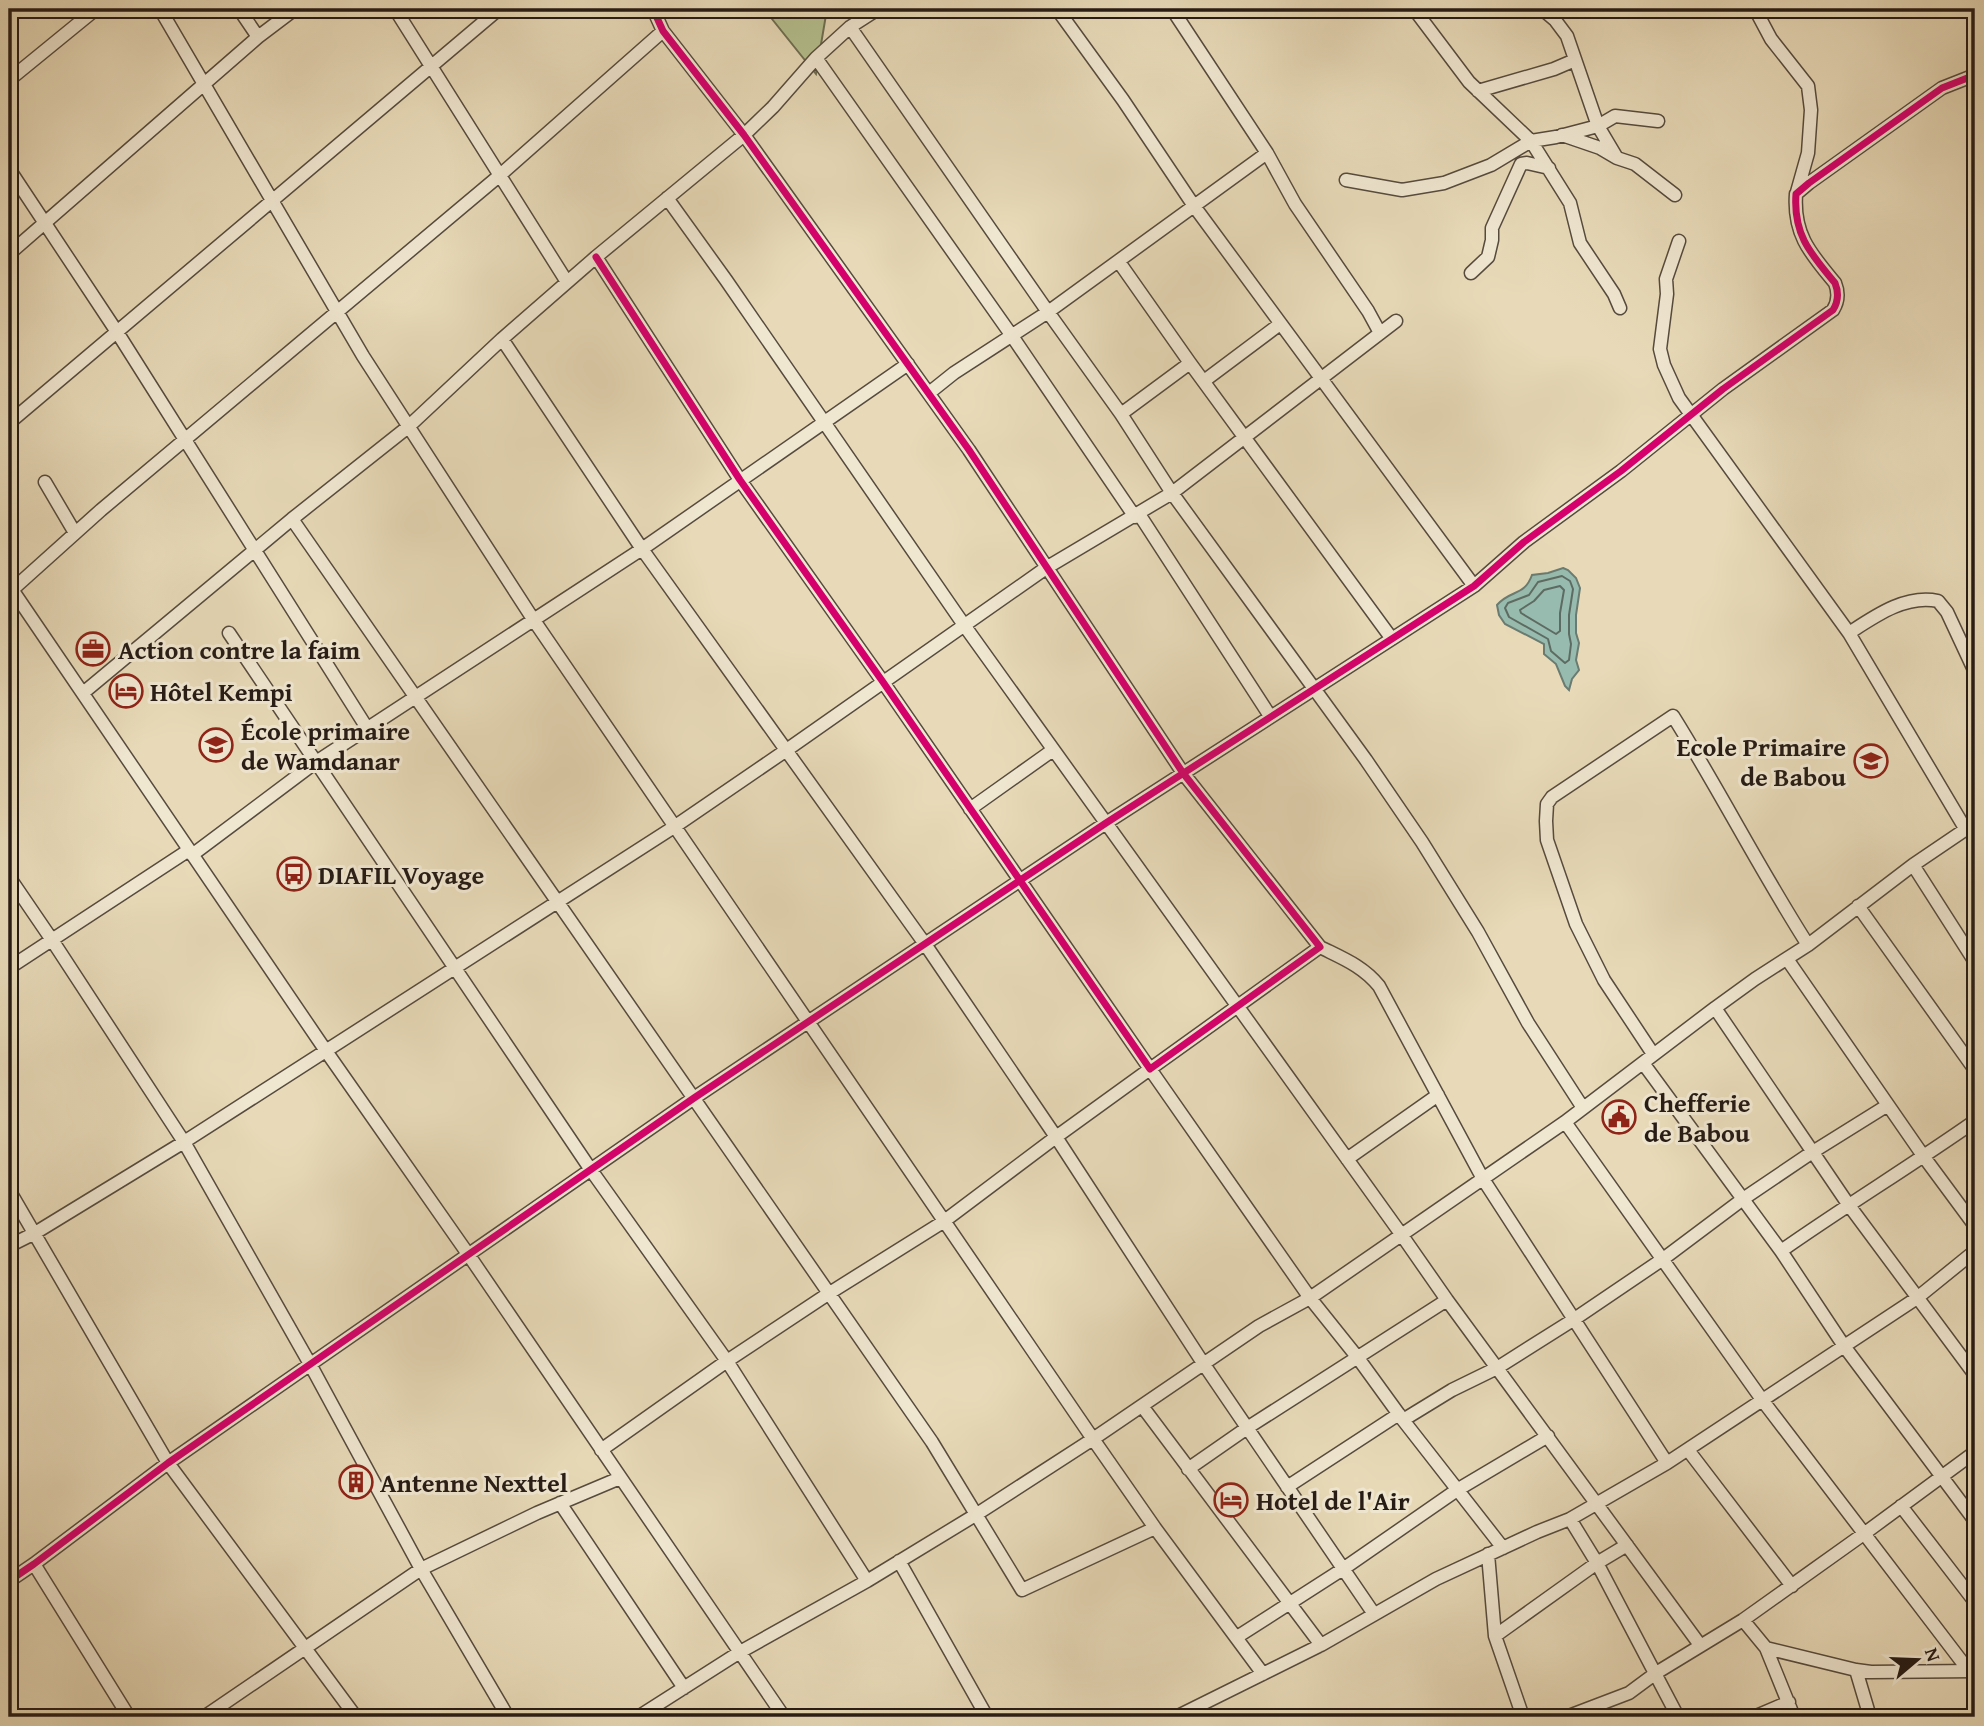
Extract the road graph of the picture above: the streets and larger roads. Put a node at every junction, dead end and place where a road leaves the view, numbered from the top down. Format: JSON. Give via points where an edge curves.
{"nodes":[{"id":1,"x":96,"y":9,"type":"edge"},
{"id":2,"x":160,"y":9,"type":"edge"},
{"id":3,"x":239,"y":9,"type":"edge"},
{"id":4,"x":295,"y":9,"type":"edge"},
{"id":5,"x":395,"y":9,"type":"edge"},
{"id":6,"x":499,"y":9,"type":"edge"},
{"id":7,"x":653,"y":9,"type":"edge"},
{"id":8,"x":878,"y":9,"type":"edge"},
{"id":9,"x":1057,"y":9,"type":"edge"},
{"id":10,"x":1172,"y":9,"type":"edge"},
{"id":11,"x":1414,"y":9,"type":"edge"},
{"id":12,"x":1542,"y":9,"type":"edge"},
{"id":13,"x":1755,"y":9,"type":"edge"},
{"id":14,"x":850,"y":27,"type":"junction"},
{"id":15,"x":663,"y":31,"type":"junction"},
{"id":16,"x":258,"y":37,"type":"junction"},
{"id":17,"x":817,"y":58,"type":"junction"},
{"id":18,"x":1575,"y":60,"type":"junction"},
{"id":19,"x":430,"y":66,"type":"junction"},
{"id":20,"x":1975,"y":75,"type":"edge"},
{"id":21,"x":9,"y":80,"type":"edge"},
{"id":22,"x":204,"y":85,"type":"junction"},
{"id":23,"x":1478,"y":91,"type":"junction"},
{"id":24,"x":1658,"y":121,"type":"dead end"},
{"id":25,"x":1598,"y":125,"type":"junction"},
{"id":26,"x":744,"y":135,"type":"junction"},
{"id":27,"x":1562,"y":135,"type":"junction"},
{"id":28,"x":1531,"y":141,"type":"junction"},
{"id":29,"x":1266,"y":153,"type":"junction"},
{"id":30,"x":1617,"y":158,"type":"junction"},
{"id":31,"x":9,"y":169,"type":"edge"},
{"id":32,"x":1549,"y":169,"type":"junction"},
{"id":33,"x":499,"y":176,"type":"junction"},
{"id":34,"x":1346,"y":180,"type":"dead end"},
{"id":35,"x":1796,"y":194,"type":"junction"},
{"id":36,"x":1675,"y":195,"type":"dead end"},
{"id":37,"x":667,"y":198,"type":"junction"},
{"id":38,"x":272,"y":200,"type":"junction"},
{"id":39,"x":1194,"y":206,"type":"junction"},
{"id":40,"x":44,"y":225,"type":"junction"},
{"id":41,"x":1679,"y":241,"type":"dead end"},
{"id":42,"x":9,"y":254,"type":"edge"},
{"id":43,"x":596,"y":257,"type":"junction"},
{"id":44,"x":1119,"y":262,"type":"junction"},
{"id":45,"x":1471,"y":273,"type":"dead end"},
{"id":46,"x":567,"y":282,"type":"junction"},
{"id":47,"x":1620,"y":308,"type":"dead end"},
{"id":48,"x":1048,"y":312,"type":"junction"},
{"id":49,"x":338,"y":313,"type":"junction"},
{"id":50,"x":1395,"y":321,"type":"dead end"},
{"id":51,"x":1280,"y":324,"type":"junction"},
{"id":52,"x":117,"y":332,"type":"junction"},
{"id":53,"x":1380,"y":333,"type":"junction"},
{"id":54,"x":1012,"y":336,"type":"junction"},
{"id":55,"x":502,"y":339,"type":"junction"},
{"id":56,"x":1190,"y":363,"type":"junction"},
{"id":57,"x":908,"y":364,"type":"junction"},
{"id":58,"x":1321,"y":380,"type":"junction"},
{"id":59,"x":1204,"y":381,"type":"junction"},
{"id":60,"x":929,"y":393,"type":"junction"},
{"id":61,"x":1121,"y":414,"type":"junction"},
{"id":62,"x":1690,"y":415,"type":"junction"},
{"id":63,"x":823,"y":422,"type":"junction"},
{"id":64,"x":9,"y":423,"type":"edge"},
{"id":65,"x":408,"y":427,"type":"junction"},
{"id":66,"x":1245,"y":437,"type":"junction"},
{"id":67,"x":185,"y":441,"type":"junction"},
{"id":68,"x":740,"y":480,"type":"junction"},
{"id":69,"x":45,"y":482,"type":"dead end"},
{"id":70,"x":1172,"y":493,"type":"junction"},
{"id":71,"x":1137,"y":515,"type":"junction"},
{"id":72,"x":292,"y":519,"type":"junction"},
{"id":73,"x":75,"y":533,"type":"junction"},
{"id":74,"x":642,"y":548,"type":"junction"},
{"id":75,"x":256,"y":549,"type":"junction"},
{"id":76,"x":1046,"y":568,"type":"junction"},
{"id":77,"x":1474,"y":586,"type":"junction"},
{"id":78,"x":11,"y":587,"type":"edge"},
{"id":79,"x":533,"y":620,"type":"junction"},
{"id":80,"x":964,"y":625,"type":"junction"},
{"id":81,"x":1849,"y":632,"type":"junction"},
{"id":82,"x":229,"y":633,"type":"dead end"},
{"id":83,"x":1392,"y":639,"type":"junction"},
{"id":84,"x":1975,"y":672,"type":"edge"},
{"id":85,"x":883,"y":682,"type":"junction"},
{"id":86,"x":1314,"y":689,"type":"junction"},
{"id":87,"x":82,"y":693,"type":"junction"},
{"id":88,"x":415,"y":696,"type":"junction"},
{"id":89,"x":1270,"y":716,"type":"junction"},
{"id":90,"x":367,"y":728,"type":"junction"},
{"id":91,"x":788,"y":749,"type":"junction"},
{"id":92,"x":1053,"y":750,"type":"junction"},
{"id":93,"x":316,"y":762,"type":"junction"},
{"id":94,"x":1183,"y":773,"type":"junction"},
{"id":95,"x":970,"y":808,"type":"junction"},
{"id":96,"x":1105,"y":822,"type":"junction"},
{"id":97,"x":1971,"y":826,"type":"edge"},
{"id":98,"x":674,"y":827,"type":"junction"},
{"id":99,"x":190,"y":852,"type":"junction"},
{"id":100,"x":1913,"y":865,"type":"junction"},
{"id":101,"x":9,"y":877,"type":"edge"},
{"id":102,"x":1020,"y":880,"type":"junction"},
{"id":103,"x":557,"y":900,"type":"junction"},
{"id":104,"x":1858,"y":906,"type":"junction"},
{"id":105,"x":52,"y":940,"type":"junction"},
{"id":106,"x":925,"y":944,"type":"junction"},
{"id":107,"x":1808,"y":945,"type":"junction"},
{"id":108,"x":1320,"y":947,"type":"junction"},
{"id":109,"x":1787,"y":959,"type":"junction"},
{"id":110,"x":1975,"y":962,"type":"edge"},
{"id":111,"x":9,"y":968,"type":"edge"},
{"id":112,"x":454,"y":968,"type":"junction"},
{"id":113,"x":1237,"y":1005,"type":"junction"},
{"id":114,"x":1715,"y":1008,"type":"junction"},
{"id":115,"x":807,"y":1022,"type":"junction"},
{"id":116,"x":326,"y":1051,"type":"junction"},
{"id":117,"x":1648,"y":1059,"type":"junction"},
{"id":118,"x":1150,"y":1069,"type":"junction"},
{"id":119,"x":1975,"y":1070,"type":"edge"},
{"id":120,"x":1438,"y":1095,"type":"junction"},
{"id":121,"x":694,"y":1098,"type":"junction"},
{"id":122,"x":1888,"y":1105,"type":"junction"},
{"id":123,"x":1583,"y":1108,"type":"junction"},
{"id":124,"x":1975,"y":1121,"type":"edge"},
{"id":125,"x":1565,"y":1122,"type":"junction"},
{"id":126,"x":1056,"y":1137,"type":"junction"},
{"id":127,"x":184,"y":1142,"type":"junction"},
{"id":128,"x":1811,"y":1153,"type":"junction"},
{"id":129,"x":1924,"y":1157,"type":"junction"},
{"id":130,"x":1348,"y":1159,"type":"junction"},
{"id":131,"x":591,"y":1170,"type":"junction"},
{"id":132,"x":1483,"y":1179,"type":"junction"},
{"id":133,"x":9,"y":1190,"type":"edge"},
{"id":134,"x":1743,"y":1199,"type":"junction"},
{"id":135,"x":1848,"y":1204,"type":"junction"},
{"id":136,"x":943,"y":1222,"type":"junction"},
{"id":137,"x":1975,"y":1226,"type":"edge"},
{"id":138,"x":35,"y":1233,"type":"junction"},
{"id":139,"x":1401,"y":1234,"type":"junction"},
{"id":140,"x":9,"y":1247,"type":"edge"},
{"id":141,"x":1782,"y":1251,"type":"junction"},
{"id":142,"x":1975,"y":1251,"type":"edge"},
{"id":143,"x":468,"y":1254,"type":"junction"},
{"id":144,"x":1663,"y":1259,"type":"junction"},
{"id":145,"x":828,"y":1294,"type":"junction"},
{"id":146,"x":1310,"y":1298,"type":"junction"},
{"id":147,"x":1917,"y":1298,"type":"junction"},
{"id":148,"x":1447,"y":1300,"type":"junction"},
{"id":149,"x":1573,"y":1320,"type":"junction"},
{"id":150,"x":1844,"y":1346,"type":"junction"},
{"id":151,"x":1358,"y":1358,"type":"junction"},
{"id":152,"x":727,"y":1361,"type":"junction"},
{"id":153,"x":1203,"y":1363,"type":"junction"},
{"id":154,"x":310,"y":1364,"type":"junction"},
{"id":155,"x":1497,"y":1368,"type":"junction"},
{"id":156,"x":1975,"y":1375,"type":"edge"},
{"id":157,"x":1763,"y":1401,"type":"junction"},
{"id":158,"x":1142,"y":1406,"type":"junction"},
{"id":159,"x":1401,"y":1417,"type":"junction"},
{"id":160,"x":1247,"y":1428,"type":"junction"},
{"id":161,"x":1548,"y":1436,"type":"junction"},
{"id":162,"x":1093,"y":1439,"type":"junction"},
{"id":163,"x":601,"y":1450,"type":"junction"},
{"id":164,"x":1688,"y":1450,"type":"junction"},
{"id":165,"x":1975,"y":1451,"type":"edge"},
{"id":166,"x":168,"y":1463,"type":"junction"},
{"id":167,"x":1667,"y":1463,"type":"junction"},
{"id":168,"x":1188,"y":1469,"type":"junction"},
{"id":169,"x":1942,"y":1475,"type":"junction"},
{"id":170,"x":620,"y":1478,"type":"junction"},
{"id":171,"x":1287,"y":1487,"type":"junction"},
{"id":172,"x":1457,"y":1490,"type":"junction"},
{"id":173,"x":560,"y":1503,"type":"junction"},
{"id":174,"x":1596,"y":1504,"type":"junction"},
{"id":175,"x":1900,"y":1506,"type":"junction"},
{"id":176,"x":977,"y":1514,"type":"junction"},
{"id":177,"x":1570,"y":1519,"type":"junction"},
{"id":178,"x":1975,"y":1521,"type":"edge"},
{"id":179,"x":1155,"y":1528,"type":"junction"},
{"id":180,"x":1865,"y":1533,"type":"junction"},
{"id":181,"x":1627,"y":1545,"type":"junction"},
{"id":182,"x":1503,"y":1548,"type":"junction"},
{"id":183,"x":1488,"y":1554,"type":"junction"},
{"id":184,"x":899,"y":1561,"type":"junction"},
{"id":185,"x":1597,"y":1563,"type":"junction"},
{"id":186,"x":34,"y":1564,"type":"junction"},
{"id":187,"x":421,"y":1569,"type":"junction"},
{"id":188,"x":1343,"y":1569,"type":"junction"},
{"id":189,"x":9,"y":1581,"type":"edge"},
{"id":190,"x":867,"y":1581,"type":"junction"},
{"id":191,"x":1792,"y":1586,"type":"junction"},
{"id":192,"x":1975,"y":1602,"type":"edge"},
{"id":193,"x":1289,"y":1603,"type":"junction"},
{"id":194,"x":1374,"y":1614,"type":"junction"},
{"id":195,"x":1743,"y":1620,"type":"junction"},
{"id":196,"x":1495,"y":1636,"type":"junction"},
{"id":197,"x":1237,"y":1637,"type":"junction"},
{"id":198,"x":1321,"y":1645,"type":"junction"},
{"id":199,"x":1700,"y":1645,"type":"junction"},
{"id":200,"x":305,"y":1647,"type":"junction"},
{"id":201,"x":1766,"y":1648,"type":"junction"},
{"id":202,"x":740,"y":1652,"type":"junction"},
{"id":203,"x":1856,"y":1670,"type":"junction"},
{"id":204,"x":1972,"y":1671,"type":"edge"},
{"id":205,"x":1656,"y":1673,"type":"junction"},
{"id":206,"x":1263,"y":1674,"type":"junction"},
{"id":207,"x":684,"y":1688,"type":"junction"},
{"id":208,"x":1789,"y":1702,"type":"junction"},
{"id":209,"x":129,"y":1717,"type":"edge"},
{"id":210,"x":204,"y":1717,"type":"edge"},
{"id":211,"x":356,"y":1717,"type":"edge"},
{"id":212,"x":508,"y":1717,"type":"edge"},
{"id":213,"x":638,"y":1717,"type":"edge"},
{"id":214,"x":784,"y":1717,"type":"edge"},
{"id":215,"x":987,"y":1717,"type":"edge"},
{"id":216,"x":1176,"y":1717,"type":"edge"},
{"id":217,"x":1523,"y":1717,"type":"edge"},
{"id":218,"x":1566,"y":1717,"type":"edge"},
{"id":219,"x":1678,"y":1717,"type":"edge"},
{"id":220,"x":1754,"y":1717,"type":"edge"},
{"id":221,"x":1794,"y":1717,"type":"edge"},
{"id":222,"x":1870,"y":1717,"type":"edge"}],
"edges":[{"from":1,"to":21,"type":"street"},
{"from":2,"to":22,"type":"street"},
{"from":3,"to":16,"type":"street"},
{"from":4,"to":16,"type":"street"},
{"from":5,"to":19,"type":"street"},
{"from":6,"to":19,"type":"street"},
{"from":7,"to":15,"type":"street"},
{"from":8,"to":14,"type":"street"},
{"from":9,"to":39,"type":"street"},
{"from":10,"to":29,"type":"street"},
{"from":11,"to":23,"type":"street"},
{"from":12,"to":18,"type":"street","via":[[1567,36]]},
{"from":13,"to":35,"type":"street","via":[[1771,39],[1808,86],[1808,153]]},
{"from":14,"to":17,"type":"street"},
{"from":14,"to":48,"type":"street"},
{"from":15,"to":26,"type":"street"},
{"from":15,"to":33,"type":"street"},
{"from":16,"to":22,"type":"street"},
{"from":17,"to":26,"type":"street"},
{"from":17,"to":54,"type":"street"},
{"from":18,"to":23,"type":"street"},
{"from":18,"to":25,"type":"street"},
{"from":19,"to":33,"type":"street"},
{"from":19,"to":38,"type":"street"},
{"from":20,"to":35,"type":"street","via":[[1942,88]]},
{"from":22,"to":38,"type":"street"},
{"from":22,"to":40,"type":"street"},
{"from":23,"to":28,"type":"street"},
{"from":24,"to":25,"type":"street","via":[[1615,116]]},
{"from":25,"to":27,"type":"street"},
{"from":25,"to":30,"type":"street"},
{"from":26,"to":37,"type":"street"},
{"from":26,"to":57,"type":"street"},
{"from":27,"to":28,"type":"street"},
{"from":27,"to":30,"type":"street"},
{"from":28,"to":32,"type":"street"},
{"from":28,"to":34,"type":"street","via":[[1491,165],[1444,183],[1402,190]]},
{"from":29,"to":39,"type":"street"},
{"from":29,"to":53,"type":"street"},
{"from":30,"to":36,"type":"street","via":[[1635,164]]},
{"from":31,"to":40,"type":"street"},
{"from":32,"to":45,"type":"street","via":[[1521,164],[1492,228],[1488,257]]},
{"from":32,"to":47,"type":"street","via":[[1570,203],[1580,243]]},
{"from":33,"to":46,"type":"street"},
{"from":33,"to":49,"type":"street"},
{"from":35,"to":62,"type":"street","via":[[1802,237],[1807,250],[1835,283],[1837,304]]},
{"from":37,"to":43,"type":"street"},
{"from":37,"to":63,"type":"street"},
{"from":38,"to":49,"type":"street"},
{"from":38,"to":52,"type":"street"},
{"from":39,"to":44,"type":"street"},
{"from":39,"to":51,"type":"street"},
{"from":40,"to":42,"type":"street"},
{"from":40,"to":52,"type":"street"},
{"from":41,"to":62,"type":"street","via":[[1666,279],[1660,349],[1670,380]]},
{"from":43,"to":46,"type":"street"},
{"from":43,"to":68,"type":"street"},
{"from":44,"to":48,"type":"street"},
{"from":44,"to":56,"type":"street"},
{"from":46,"to":55,"type":"street"},
{"from":48,"to":54,"type":"street"},
{"from":48,"to":61,"type":"street"},
{"from":49,"to":65,"type":"street"},
{"from":49,"to":67,"type":"street"},
{"from":50,"to":53,"type":"street"},
{"from":51,"to":58,"type":"street"},
{"from":51,"to":59,"type":"street"},
{"from":52,"to":64,"type":"street"},
{"from":52,"to":67,"type":"street"},
{"from":53,"to":58,"type":"street"},
{"from":54,"to":60,"type":"street"},
{"from":54,"to":71,"type":"street"},
{"from":55,"to":65,"type":"street"},
{"from":55,"to":74,"type":"street"},
{"from":56,"to":59,"type":"street"},
{"from":56,"to":61,"type":"street"},
{"from":57,"to":60,"type":"street"},
{"from":57,"to":63,"type":"street"},
{"from":58,"to":66,"type":"street"},
{"from":58,"to":77,"type":"street"},
{"from":59,"to":66,"type":"street"},
{"from":60,"to":76,"type":"street"},
{"from":61,"to":70,"type":"street"},
{"from":62,"to":77,"type":"street"},
{"from":62,"to":81,"type":"street"},
{"from":63,"to":68,"type":"street"},
{"from":63,"to":80,"type":"street"},
{"from":65,"to":72,"type":"street"},
{"from":65,"to":79,"type":"street"},
{"from":66,"to":70,"type":"street"},
{"from":66,"to":83,"type":"street"},
{"from":67,"to":73,"type":"street"},
{"from":67,"to":75,"type":"street"},
{"from":68,"to":74,"type":"street"},
{"from":68,"to":85,"type":"street"},
{"from":69,"to":73,"type":"street"},
{"from":70,"to":71,"type":"street"},
{"from":70,"to":86,"type":"street"},
{"from":71,"to":76,"type":"street"},
{"from":71,"to":89,"type":"street"},
{"from":72,"to":75,"type":"street"},
{"from":72,"to":88,"type":"street"},
{"from":73,"to":78,"type":"street"},
{"from":74,"to":79,"type":"street"},
{"from":74,"to":91,"type":"street"},
{"from":75,"to":87,"type":"street"},
{"from":75,"to":90,"type":"street"},
{"from":76,"to":80,"type":"street"},
{"from":76,"to":94,"type":"street"},
{"from":77,"to":83,"type":"street"},
{"from":78,"to":87,"type":"street"},
{"from":79,"to":88,"type":"street"},
{"from":79,"to":98,"type":"street"},
{"from":80,"to":85,"type":"street"},
{"from":80,"to":92,"type":"street"},
{"from":81,"to":84,"type":"street","via":[[1910,601],[1938,601]]},
{"from":81,"to":97,"type":"street"},
{"from":82,"to":93,"type":"street"},
{"from":83,"to":86,"type":"street"},
{"from":85,"to":91,"type":"street"},
{"from":85,"to":95,"type":"street"},
{"from":86,"to":89,"type":"street"},
{"from":86,"to":123,"type":"street","via":[[1422,842]]},
{"from":87,"to":99,"type":"street"},
{"from":88,"to":90,"type":"street"},
{"from":88,"to":103,"type":"street"},
{"from":89,"to":94,"type":"street"},
{"from":90,"to":93,"type":"street"},
{"from":91,"to":98,"type":"street"},
{"from":91,"to":106,"type":"street"},
{"from":92,"to":95,"type":"street"},
{"from":92,"to":96,"type":"street"},
{"from":93,"to":99,"type":"street"},
{"from":93,"to":112,"type":"street"},
{"from":94,"to":96,"type":"street"},
{"from":94,"to":108,"type":"street"},
{"from":95,"to":102,"type":"street"},
{"from":96,"to":102,"type":"street"},
{"from":96,"to":113,"type":"street"},
{"from":97,"to":100,"type":"street"},
{"from":98,"to":103,"type":"street"},
{"from":98,"to":115,"type":"street"},
{"from":99,"to":105,"type":"street"},
{"from":99,"to":116,"type":"street"},
{"from":100,"to":104,"type":"street"},
{"from":100,"to":110,"type":"street"},
{"from":101,"to":105,"type":"street"},
{"from":102,"to":106,"type":"street"},
{"from":102,"to":118,"type":"street"},
{"from":103,"to":112,"type":"street"},
{"from":103,"to":121,"type":"street"},
{"from":104,"to":107,"type":"street"},
{"from":104,"to":119,"type":"street"},
{"from":105,"to":111,"type":"street"},
{"from":105,"to":127,"type":"street"},
{"from":106,"to":115,"type":"street"},
{"from":106,"to":126,"type":"street"},
{"from":107,"to":109,"type":"street"},
{"from":107,"to":117,"type":"street","via":[[1674,716],[1552,797],[1547,804],[1547,840],[1576,924]]},
{"from":108,"to":113,"type":"street"},
{"from":108,"to":120,"type":"street","via":[[1374,979]]},
{"from":109,"to":114,"type":"street"},
{"from":109,"to":122,"type":"street"},
{"from":112,"to":116,"type":"street"},
{"from":112,"to":131,"type":"street"},
{"from":113,"to":118,"type":"street"},
{"from":113,"to":130,"type":"street"},
{"from":114,"to":117,"type":"street"},
{"from":114,"to":128,"type":"street"},
{"from":115,"to":121,"type":"street"},
{"from":115,"to":136,"type":"street"},
{"from":116,"to":127,"type":"street"},
{"from":116,"to":143,"type":"street"},
{"from":117,"to":123,"type":"street"},
{"from":117,"to":134,"type":"street"},
{"from":118,"to":126,"type":"street"},
{"from":118,"to":146,"type":"street"},
{"from":120,"to":130,"type":"street"},
{"from":120,"to":132,"type":"street"},
{"from":121,"to":131,"type":"street"},
{"from":121,"to":145,"type":"street"},
{"from":122,"to":128,"type":"street"},
{"from":122,"to":129,"type":"street"},
{"from":123,"to":125,"type":"street"},
{"from":124,"to":129,"type":"street"},
{"from":125,"to":132,"type":"street"},
{"from":125,"to":144,"type":"street"},
{"from":126,"to":136,"type":"street"},
{"from":126,"to":153,"type":"street"},
{"from":127,"to":138,"type":"street"},
{"from":127,"to":154,"type":"street"},
{"from":128,"to":134,"type":"street"},
{"from":128,"to":135,"type":"street"},
{"from":129,"to":135,"type":"street"},
{"from":129,"to":137,"type":"street"},
{"from":130,"to":139,"type":"street"},
{"from":131,"to":143,"type":"street"},
{"from":131,"to":152,"type":"street"},
{"from":132,"to":139,"type":"street"},
{"from":132,"to":149,"type":"street"},
{"from":133,"to":138,"type":"street"},
{"from":134,"to":141,"type":"street"},
{"from":134,"to":144,"type":"street"},
{"from":135,"to":141,"type":"street"},
{"from":135,"to":147,"type":"street"},
{"from":136,"to":145,"type":"street"},
{"from":136,"to":162,"type":"street"},
{"from":138,"to":140,"type":"street"},
{"from":138,"to":166,"type":"street"},
{"from":139,"to":146,"type":"street"},
{"from":139,"to":148,"type":"street"},
{"from":141,"to":150,"type":"street"},
{"from":142,"to":147,"type":"street"},
{"from":143,"to":154,"type":"street"},
{"from":143,"to":163,"type":"street"},
{"from":144,"to":149,"type":"street"},
{"from":144,"to":157,"type":"street"},
{"from":145,"to":152,"type":"street"},
{"from":145,"to":176,"type":"street"},
{"from":146,"to":151,"type":"street"},
{"from":146,"to":153,"type":"street"},
{"from":147,"to":150,"type":"street"},
{"from":147,"to":156,"type":"street"},
{"from":148,"to":151,"type":"street"},
{"from":148,"to":155,"type":"street"},
{"from":149,"to":155,"type":"street"},
{"from":149,"to":167,"type":"street"},
{"from":150,"to":157,"type":"street"},
{"from":150,"to":169,"type":"street"},
{"from":151,"to":159,"type":"street"},
{"from":151,"to":160,"type":"street"},
{"from":152,"to":163,"type":"street"},
{"from":152,"to":190,"type":"street"},
{"from":153,"to":158,"type":"street"},
{"from":153,"to":160,"type":"street"},
{"from":154,"to":166,"type":"street"},
{"from":154,"to":187,"type":"street"},
{"from":155,"to":159,"type":"street"},
{"from":155,"to":161,"type":"street"},
{"from":157,"to":164,"type":"street"},
{"from":157,"to":180,"type":"street"},
{"from":158,"to":162,"type":"street"},
{"from":158,"to":168,"type":"street"},
{"from":159,"to":171,"type":"street"},
{"from":159,"to":172,"type":"street"},
{"from":160,"to":168,"type":"street"},
{"from":160,"to":171,"type":"street"},
{"from":161,"to":172,"type":"street"},
{"from":161,"to":174,"type":"street"},
{"from":162,"to":176,"type":"street"},
{"from":162,"to":179,"type":"street"},
{"from":163,"to":170,"type":"street"},
{"from":164,"to":167,"type":"street"},
{"from":164,"to":191,"type":"street"},
{"from":165,"to":169,"type":"street"},
{"from":166,"to":186,"type":"street"},
{"from":166,"to":200,"type":"street"},
{"from":167,"to":174,"type":"street"},
{"from":168,"to":193,"type":"street"},
{"from":169,"to":175,"type":"street"},
{"from":169,"to":178,"type":"street"},
{"from":170,"to":173,"type":"street"},
{"from":170,"to":202,"type":"street"},
{"from":171,"to":188,"type":"street"},
{"from":172,"to":182,"type":"street"},
{"from":172,"to":188,"type":"street"},
{"from":173,"to":187,"type":"street"},
{"from":173,"to":207,"type":"street"},
{"from":174,"to":177,"type":"street"},
{"from":174,"to":181,"type":"street"},
{"from":175,"to":180,"type":"street"},
{"from":175,"to":192,"type":"street"},
{"from":176,"to":179,"type":"street","via":[[1022,1591]]},
{"from":176,"to":184,"type":"street"},
{"from":177,"to":182,"type":"street"},
{"from":177,"to":185,"type":"street"},
{"from":179,"to":197,"type":"street"},
{"from":180,"to":191,"type":"street"},
{"from":180,"to":204,"type":"street"},
{"from":181,"to":185,"type":"street"},
{"from":181,"to":199,"type":"street"},
{"from":182,"to":183,"type":"street"},
{"from":183,"to":194,"type":"street"},
{"from":183,"to":196,"type":"street"},
{"from":184,"to":190,"type":"street"},
{"from":184,"to":215,"type":"street"},
{"from":185,"to":196,"type":"street"},
{"from":185,"to":205,"type":"street"},
{"from":186,"to":189,"type":"street"},
{"from":186,"to":209,"type":"street"},
{"from":187,"to":200,"type":"street"},
{"from":187,"to":212,"type":"street"},
{"from":188,"to":193,"type":"street"},
{"from":188,"to":194,"type":"street"},
{"from":190,"to":202,"type":"street"},
{"from":191,"to":195,"type":"street"},
{"from":193,"to":197,"type":"street"},
{"from":193,"to":198,"type":"street"},
{"from":194,"to":198,"type":"street"},
{"from":195,"to":199,"type":"street"},
{"from":195,"to":201,"type":"street"},
{"from":196,"to":217,"type":"street"},
{"from":197,"to":206,"type":"street"},
{"from":198,"to":206,"type":"street"},
{"from":199,"to":205,"type":"street"},
{"from":200,"to":210,"type":"street"},
{"from":200,"to":211,"type":"street"},
{"from":201,"to":203,"type":"street"},
{"from":201,"to":208,"type":"street"},
{"from":202,"to":207,"type":"street"},
{"from":202,"to":214,"type":"street"},
{"from":203,"to":204,"type":"street"},
{"from":203,"to":222,"type":"street"},
{"from":205,"to":218,"type":"street","via":[[1629,1693]]},
{"from":205,"to":219,"type":"street"},
{"from":206,"to":216,"type":"street"},
{"from":207,"to":213,"type":"street"},
{"from":208,"to":220,"type":"street"},
{"from":208,"to":221,"type":"street"}]}
